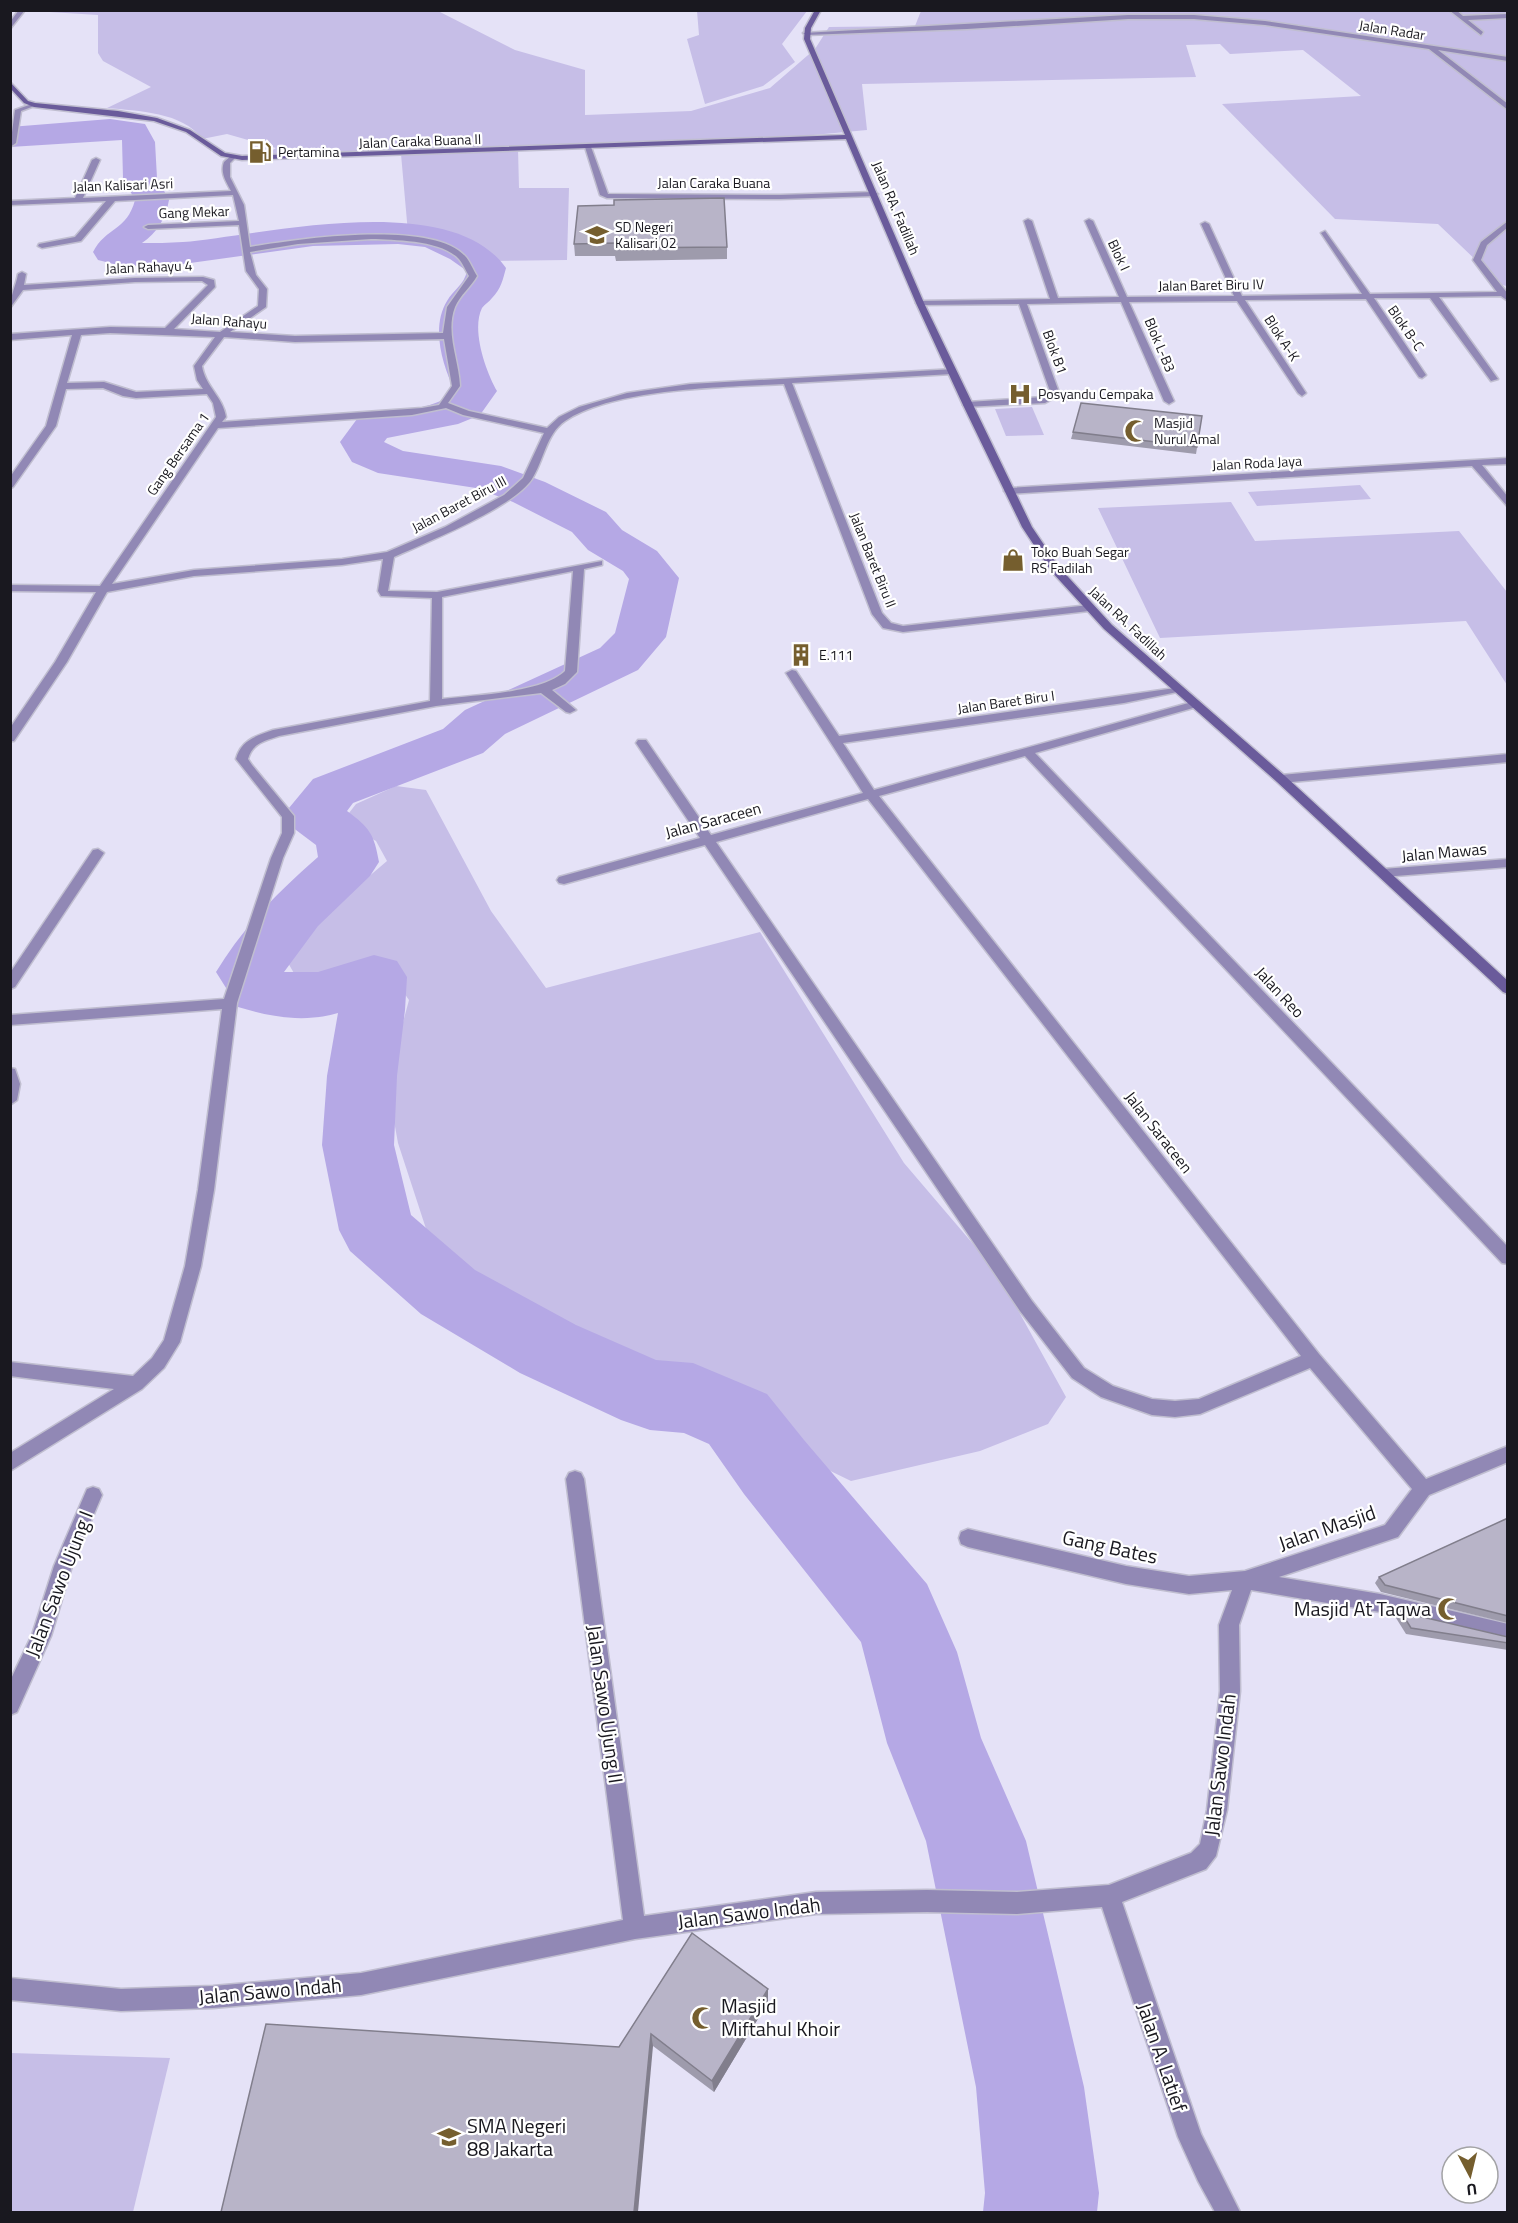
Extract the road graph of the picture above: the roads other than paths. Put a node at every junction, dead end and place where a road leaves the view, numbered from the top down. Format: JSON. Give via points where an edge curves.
{"nodes":[{"id":1,"x":22,"y":10,"type":"edge"},
{"id":2,"x":818,"y":10,"type":"edge"},
{"id":3,"x":1452,"y":10,"type":"edge"},
{"id":4,"x":1042,"y":15,"type":"dead end"},
{"id":5,"x":1508,"y":16,"type":"edge"},
{"id":6,"x":1462,"y":18,"type":"junction"},
{"id":7,"x":1028,"y":24,"type":"junction"},
{"id":8,"x":10,"y":27,"type":"edge"},
{"id":9,"x":806,"y":33,"type":"junction"},
{"id":10,"x":1481,"y":33,"type":"dead end"},
{"id":11,"x":1430,"y":48,"type":"junction"},
{"id":12,"x":1508,"y":59,"type":"edge"},
{"id":13,"x":10,"y":84,"type":"edge"},
{"id":14,"x":34,"y":105,"type":"junction"},
{"id":15,"x":1508,"y":108,"type":"edge"},
{"id":16,"x":14,"y":111,"type":"edge"},
{"id":17,"x":849,"y":137,"type":"junction"},
{"id":18,"x":11,"y":144,"type":"edge"},
{"id":19,"x":588,"y":147,"type":"junction"},
{"id":20,"x":232,"y":157,"type":"junction"},
{"id":21,"x":96,"y":160,"type":"dead end"},
{"id":22,"x":236,"y":193,"type":"junction"},
{"id":23,"x":874,"y":194,"type":"junction"},
{"id":24,"x":112,"y":198,"type":"junction"},
{"id":25,"x":78,"y":200,"type":"junction"},
{"id":26,"x":16,"y":204,"type":"edge"},
{"id":27,"x":1028,"y":220,"type":"dead end"},
{"id":28,"x":1089,"y":221,"type":"dead end"},
{"id":29,"x":241,"y":223,"type":"junction"},
{"id":30,"x":1508,"y":223,"type":"edge"},
{"id":31,"x":1205,"y":224,"type":"dead end"},
{"id":32,"x":148,"y":227,"type":"dead end"},
{"id":33,"x":1325,"y":233,"type":"dead end"},
{"id":34,"x":42,"y":246,"type":"dead end"},
{"id":35,"x":246,"y":247,"type":"junction"},
{"id":36,"x":22,"y":274,"type":"dead end"},
{"id":37,"x":1491,"y":280,"type":"junction"},
{"id":38,"x":1508,"y":280,"type":"edge"},
{"id":39,"x":20,"y":288,"type":"junction"},
{"id":40,"x":1432,"y":294,"type":"junction"},
{"id":41,"x":1367,"y":295,"type":"junction"},
{"id":42,"x":1505,"y":297,"type":"edge"},
{"id":43,"x":1239,"y":298,"type":"junction"},
{"id":44,"x":1126,"y":300,"type":"junction"},
{"id":45,"x":1022,"y":302,"type":"junction"},
{"id":46,"x":1055,"y":302,"type":"junction"},
{"id":47,"x":920,"y":303,"type":"junction"},
{"id":48,"x":10,"y":306,"type":"edge"},
{"id":49,"x":167,"y":331,"type":"junction"},
{"id":50,"x":77,"y":333,"type":"junction"},
{"id":51,"x":221,"y":334,"type":"junction"},
{"id":52,"x":446,"y":336,"type":"junction"},
{"id":53,"x":10,"y":337,"type":"edge"},
{"id":54,"x":952,"y":371,"type":"junction"},
{"id":55,"x":1422,"y":375,"type":"dead end"},
{"id":56,"x":1494,"y":379,"type":"dead end"},
{"id":57,"x":787,"y":381,"type":"junction"},
{"id":58,"x":61,"y":386,"type":"junction"},
{"id":59,"x":209,"y":391,"type":"junction"},
{"id":60,"x":1302,"y":393,"type":"dead end"},
{"id":61,"x":1169,"y":401,"type":"dead end"},
{"id":62,"x":968,"y":405,"type":"junction"},
{"id":63,"x":447,"y":408,"type":"junction"},
{"id":64,"x":214,"y":426,"type":"junction"},
{"id":65,"x":549,"y":431,"type":"junction"},
{"id":66,"x":1508,"y":461,"type":"edge"},
{"id":67,"x":1475,"y":463,"type":"junction"},
{"id":68,"x":10,"y":485,"type":"edge"},
{"id":69,"x":1009,"y":491,"type":"junction"},
{"id":70,"x":1508,"y":504,"type":"edge"},
{"id":71,"x":389,"y":555,"type":"junction"},
{"id":72,"x":598,"y":563,"type":"dead end"},
{"id":73,"x":579,"y":567,"type":"junction"},
{"id":74,"x":10,"y":588,"type":"edge"},
{"id":75,"x":103,"y":589,"type":"junction"},
{"id":76,"x":437,"y":595,"type":"junction"},
{"id":77,"x":1089,"y":608,"type":"junction"},
{"id":78,"x":792,"y":673,"type":"dead end"},
{"id":79,"x":1179,"y":689,"type":"junction"},
{"id":80,"x":546,"y":691,"type":"junction"},
{"id":81,"x":436,"y":704,"type":"junction"},
{"id":82,"x":1196,"y":704,"type":"junction"},
{"id":83,"x":570,"y":710,"type":"dead end"},
{"id":84,"x":10,"y":738,"type":"edge"},
{"id":85,"x":836,"y":740,"type":"junction"},
{"id":86,"x":642,"y":743,"type":"dead end"},
{"id":87,"x":1027,"y":751,"type":"junction"},
{"id":88,"x":1508,"y":758,"type":"edge"},
{"id":89,"x":1281,"y":779,"type":"junction"},
{"id":90,"x":871,"y":795,"type":"junction"},
{"id":91,"x":706,"y":840,"type":"junction"},
{"id":92,"x":98,"y":853,"type":"dead end"},
{"id":93,"x":1508,"y":863,"type":"edge"},
{"id":94,"x":1383,"y":873,"type":"junction"},
{"id":95,"x":564,"y":880,"type":"dead end"},
{"id":96,"x":10,"y":984,"type":"edge"},
{"id":97,"x":1508,"y":989,"type":"edge"},
{"id":98,"x":230,"y":1003,"type":"junction"},
{"id":99,"x":10,"y":1020,"type":"edge"},
{"id":100,"x":10,"y":1073,"type":"edge"},
{"id":101,"x":10,"y":1100,"type":"edge"},
{"id":102,"x":1508,"y":1258,"type":"edge"},
{"id":103,"x":1314,"y":1359,"type":"junction"},
{"id":104,"x":10,"y":1369,"type":"edge"},
{"id":105,"x":136,"y":1384,"type":"junction"},
{"id":106,"x":1508,"y":1454,"type":"edge"},
{"id":107,"x":10,"y":1463,"type":"edge"},
{"id":108,"x":575,"y":1479,"type":"dead end"},
{"id":109,"x":1423,"y":1489,"type":"junction"},
{"id":110,"x":93,"y":1495,"type":"dead end"},
{"id":111,"x":968,"y":1538,"type":"dead end"},
{"id":112,"x":1245,"y":1580,"type":"junction"},
{"id":113,"x":1508,"y":1634,"type":"edge"},
{"id":114,"x":10,"y":1705,"type":"edge"},
{"id":115,"x":1109,"y":1896,"type":"junction"},
{"id":116,"x":635,"y":1928,"type":"junction"},
{"id":117,"x":10,"y":1989,"type":"edge"},
{"id":118,"x":1227,"y":2212,"type":"edge"}],
"edges":[{"from":1,"to":8,"type":"street"},
{"from":2,"to":9,"type":"main road"},
{"from":3,"to":6,"type":"street"},
{"from":4,"to":7,"type":"street"},
{"from":5,"to":6,"type":"street"},
{"from":6,"to":10,"type":"street"},
{"from":7,"to":9,"type":"street","name":"Jalan Radar"},
{"from":7,"to":11,"type":"street","name":"Jalan Radar","via":[[1128,17],[1219,18]]},
{"from":9,"to":17,"type":"main road","name":"Jalan RA. Fadillah"},
{"from":11,"to":12,"type":"street","name":"Jalan Radar"},
{"from":11,"to":15,"type":"street"},
{"from":13,"to":14,"type":"main road","via":[[26,102]]},
{"from":14,"to":16,"type":"street"},
{"from":14,"to":20,"type":"main road","name":"Jalan Caraka Buana II","via":[[155,119],[188,131],[214,151]]},
{"from":16,"to":18,"type":"street"},
{"from":17,"to":19,"type":"main road","name":"Jalan Caraka Buana II"},
{"from":17,"to":23,"type":"main road","name":"Jalan RA. Fadillah"},
{"from":19,"to":20,"type":"main road","name":"Jalan Caraka Buana II","via":[[278,159]]},
{"from":19,"to":23,"type":"street","name":"Jalan Caraka Buana","via":[[604,195],[615,198]]},
{"from":20,"to":22,"type":"street","name":"Gang Mekar","via":[[226,163],[226,179]]},
{"from":21,"to":25,"type":"street"},
{"from":22,"to":24,"type":"street","name":"Jalan Kalisari Asri"},
{"from":22,"to":29,"type":"street","name":"Gang Mekar"},
{"from":23,"to":47,"type":"main road","name":"Jalan RA. Fadillah"},
{"from":24,"to":25,"type":"street","name":"Jalan Kalisari Asri"},
{"from":24,"to":34,"type":"street","via":[[78,239]]},
{"from":25,"to":26,"type":"street","name":"Jalan Kalisari Asri"},
{"from":27,"to":46,"type":"street"},
{"from":28,"to":44,"type":"street","name":"Blok I"},
{"from":29,"to":32,"type":"street","name":"Gang Mekar"},
{"from":29,"to":35,"type":"street","name":"Gang Mekar"},
{"from":30,"to":37,"type":"street","via":[[1483,244],[1477,255]]},
{"from":31,"to":43,"type":"street","name":"Blok A-K"},
{"from":33,"to":41,"type":"street","name":"Blok B-C"},
{"from":35,"to":51,"type":"street","name":"Gang Mekar","via":[[247,268],[263,290],[264,302],[255,313]]},
{"from":35,"to":52,"type":"street","via":[[323,237],[391,237],[438,245],[466,263],[473,276],[451,308]]},
{"from":36,"to":39,"type":"street"},
{"from":37,"to":38,"type":"street"},
{"from":37,"to":42,"type":"street"},
{"from":39,"to":48,"type":"street"},
{"from":39,"to":49,"type":"street","name":"Jalan Rahayu 4","via":[[135,280],[211,282],[207,291]]},
{"from":40,"to":41,"type":"street","name":"Jalan Baret Biru IV"},
{"from":40,"to":42,"type":"street","name":"Jalan Baret Biru IV"},
{"from":40,"to":56,"type":"street"},
{"from":41,"to":43,"type":"street","name":"Jalan Baret Biru IV"},
{"from":41,"to":55,"type":"street","name":"Blok B-C"},
{"from":43,"to":44,"type":"street","name":"Jalan Baret Biru IV"},
{"from":43,"to":60,"type":"street","name":"Blok A-K"},
{"from":44,"to":46,"type":"street","name":"Jalan Baret Biru IV"},
{"from":44,"to":61,"type":"street","name":"Blok L-B3"},
{"from":45,"to":46,"type":"street","name":"Jalan Baret Biru IV"},
{"from":45,"to":47,"type":"street","name":"Jalan Baret Biru IV"},
{"from":45,"to":62,"type":"street","name":"Blok B1","via":[[1054,395],[1045,400]]},
{"from":47,"to":54,"type":"main road","name":"Jalan RA. Fadillah"},
{"from":49,"to":50,"type":"street","name":"Jalan Rahayu"},
{"from":49,"to":51,"type":"street","name":"Jalan Rahayu"},
{"from":50,"to":53,"type":"street","name":"Jalan Rahayu"},
{"from":50,"to":58,"type":"street"},
{"from":51,"to":52,"type":"street","name":"Jalan Rahayu","via":[[318,340]]},
{"from":51,"to":59,"type":"street","name":"Gang Bersama 1","via":[[198,366],[199,379]]},
{"from":52,"to":63,"type":"street","via":[[456,386],[444,401]]},
{"from":54,"to":57,"type":"street","name":"Jalan Baret Biru III"},
{"from":54,"to":62,"type":"main road","name":"Jalan RA. Fadillah"},
{"from":57,"to":65,"type":"street","name":"Jalan Baret Biru III","via":[[690,387],[627,396],[582,408]]},
{"from":57,"to":77,"type":"street","name":"Jalan Baret Biru II","via":[[877,614],[887,626],[903,629]]},
{"from":58,"to":59,"type":"street","via":[[104,385],[136,395]]},
{"from":58,"to":68,"type":"street","via":[[51,426]]},
{"from":59,"to":64,"type":"street","name":"Gang Bersama 1","via":[[221,407]]},
{"from":62,"to":69,"type":"main road","name":"Jalan RA. Fadillah"},
{"from":63,"to":64,"type":"street"},
{"from":63,"to":65,"type":"street"},
{"from":64,"to":75,"type":"street","name":"Gang Bersama 1"},
{"from":65,"to":71,"type":"street","name":"Jalan Baret Biru III","via":[[522,486],[449,529]]},
{"from":66,"to":67,"type":"street","name":"Jalan Roda Jaya"},
{"from":67,"to":69,"type":"street","name":"Jalan Roda Jaya"},
{"from":67,"to":70,"type":"street"},
{"from":69,"to":77,"type":"main road","name":"Jalan RA. Fadillah","via":[[1055,569]]},
{"from":71,"to":75,"type":"street","name":"Jalan Baret Biru III","via":[[194,573]]},
{"from":71,"to":76,"type":"street","via":[[385,594]]},
{"from":72,"to":73,"type":"street"},
{"from":73,"to":76,"type":"street"},
{"from":73,"to":80,"type":"street","via":[[571,672]]},
{"from":74,"to":75,"type":"street","name":"Jalan Baret Biru III"},
{"from":75,"to":84,"type":"street","name":"Gang Bersama 1","via":[[61,662]]},
{"from":76,"to":81,"type":"street"},
{"from":77,"to":79,"type":"main road","name":"Jalan RA. Fadillah"},
{"from":78,"to":85,"type":"street","name":"Jalan Saraceen"},
{"from":79,"to":82,"type":"main road","name":"Jalan RA. Fadillah"},
{"from":79,"to":85,"type":"street","name":"Jalan Baret Biru I"},
{"from":80,"to":81,"type":"street"},
{"from":80,"to":83,"type":"street"},
{"from":81,"to":98,"type":"street","via":[[277,733],[255,740],[244,752],[242,759],[290,820]]},
{"from":82,"to":87,"type":"street","name":"Jalan Saraceen"},
{"from":82,"to":89,"type":"main road","name":"Jalan RA. Fadillah"},
{"from":85,"to":90,"type":"street","name":"Jalan Saraceen"},
{"from":86,"to":91,"type":"street"},
{"from":87,"to":90,"type":"street","name":"Jalan Saraceen"},
{"from":87,"to":102,"type":"street","name":"Jalan Reo"},
{"from":88,"to":89,"type":"street"},
{"from":89,"to":94,"type":"main road","name":"Jalan RA. Fadillah"},
{"from":90,"to":91,"type":"street","name":"Jalan Saraceen"},
{"from":90,"to":103,"type":"street","name":"Jalan Saraceen"},
{"from":91,"to":95,"type":"street","name":"Jalan Saraceen"},
{"from":91,"to":103,"type":"street","via":[[1026,1306],[1078,1373],[1122,1398],[1175,1409],[1200,1406]]},
{"from":92,"to":96,"type":"street"},
{"from":93,"to":94,"type":"street","name":"Jalan Mawas"},
{"from":94,"to":97,"type":"main road","name":"Jalan RA. Fadillah"},
{"from":98,"to":99,"type":"street"},
{"from":98,"to":105,"type":"street","via":[[193,1266],[172,1342],[158,1364]]},
{"from":100,"to":101,"type":"street"},
{"from":103,"to":109,"type":"street","name":"Jalan Saraceen"},
{"from":104,"to":105,"type":"street"},
{"from":105,"to":107,"type":"street"},
{"from":106,"to":109,"type":"street","name":"Jalan Masjid"},
{"from":108,"to":116,"type":"street","name":"Jalan Sawo Ujung II"},
{"from":109,"to":112,"type":"street","name":"Jalan Masjid","via":[[1390,1531]]},
{"from":110,"to":114,"type":"street","name":"Jalan Sawo Ujung I"},
{"from":111,"to":112,"type":"street","name":"Gang Bates","via":[[1126,1575],[1189,1585]]},
{"from":112,"to":113,"type":"street","via":[[1380,1603]]},
{"from":112,"to":115,"type":"street","name":"Jalan Sawo Indah","via":[[1228,1636],[1230,1691],[1209,1849],[1198,1861]]},
{"from":115,"to":116,"type":"street","name":"Jalan Sawo Indah","via":[[1017,1903],[816,1903]]},
{"from":115,"to":118,"type":"street","name":"Jalan A. Latief","via":[[1190,2137]]},
{"from":116,"to":117,"type":"street","name":"Jalan Sawo Indah","via":[[361,1984],[213,1997],[121,2000]]}]}
